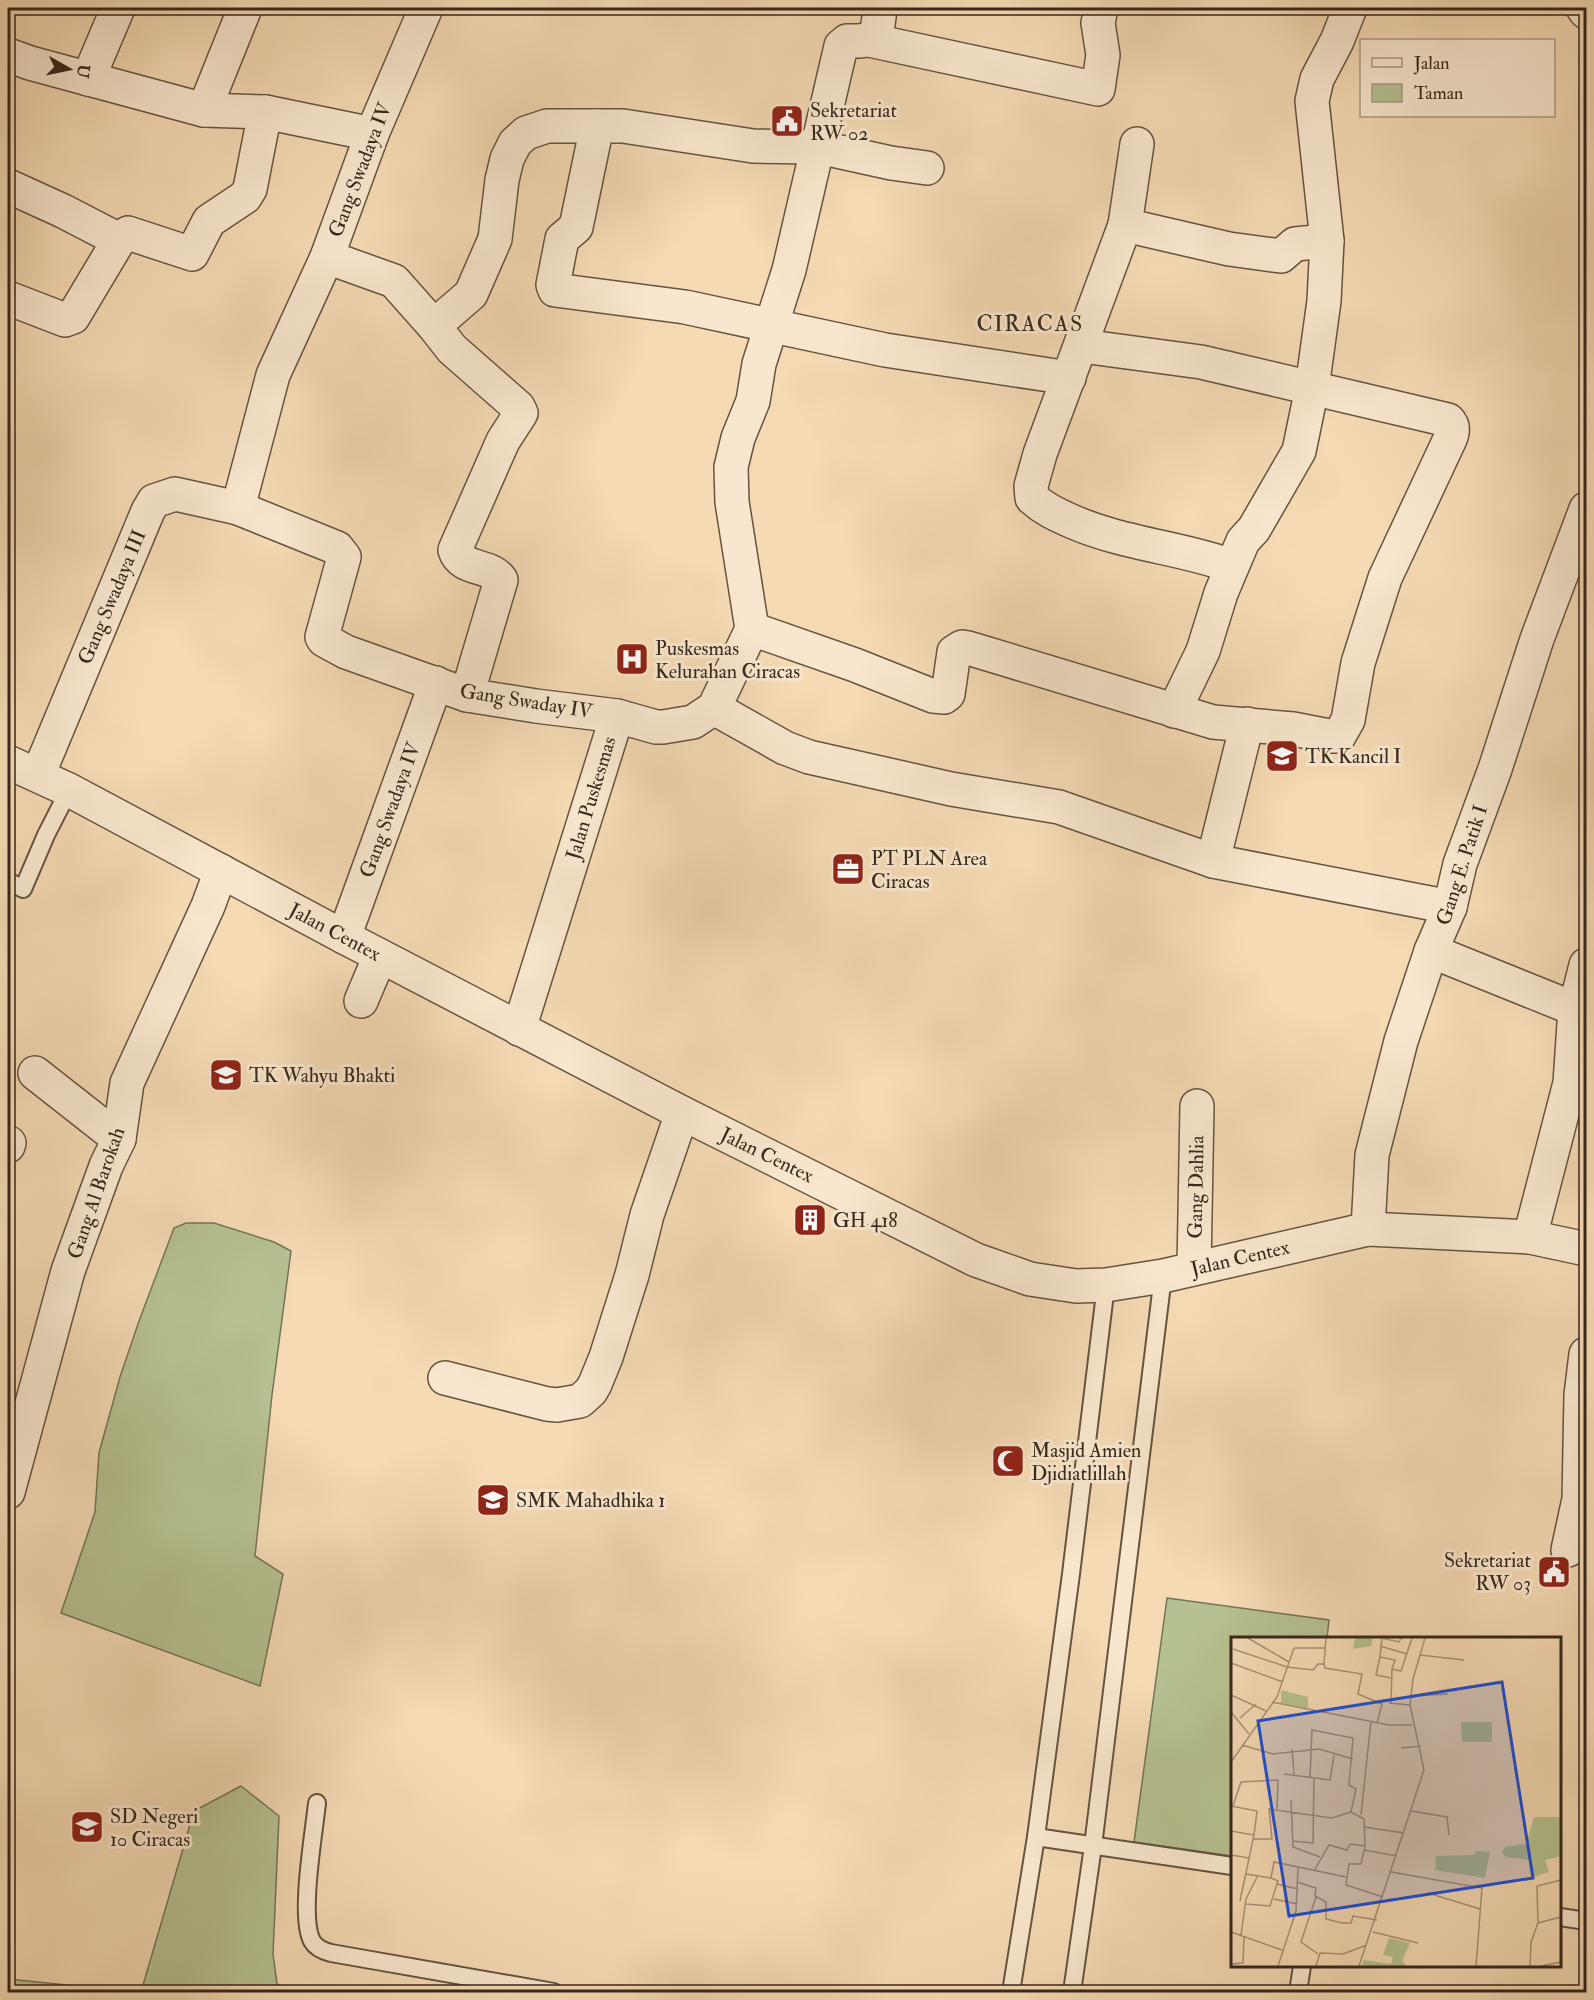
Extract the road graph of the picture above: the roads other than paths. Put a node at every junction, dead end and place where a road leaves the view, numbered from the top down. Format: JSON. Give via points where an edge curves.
{"nodes":[{"id":1,"x":118,"y":8,"type":"edge"},
{"id":2,"x":245,"y":8,"type":"edge"},
{"id":3,"x":426,"y":8,"type":"edge"},
{"id":4,"x":880,"y":8,"type":"edge"},
{"id":5,"x":1101,"y":8,"type":"edge"},
{"id":6,"x":1350,"y":8,"type":"edge"},
{"id":7,"x":1582,"y":8,"type":"edge"},
{"id":8,"x":1587,"y":12,"type":"edge"},
{"id":9,"x":869,"y":40,"type":"junction"},
{"id":10,"x":8,"y":55,"type":"edge"},
{"id":11,"x":88,"y":79,"type":"junction"},
{"id":12,"x":204,"y":110,"type":"junction"},
{"id":13,"x":265,"y":112,"type":"junction"},
{"id":14,"x":597,"y":126,"type":"junction"},
{"id":15,"x":372,"y":134,"type":"junction"},
{"id":16,"x":1137,"y":144,"type":"dead end"},
{"id":17,"x":818,"y":147,"type":"junction"},
{"id":18,"x":927,"y":168,"type":"dead end"},
{"id":19,"x":8,"y":186,"type":"edge"},
{"id":20,"x":1125,"y":225,"type":"junction"},
{"id":21,"x":119,"y":240,"type":"junction"},
{"id":22,"x":1327,"y":241,"type":"junction"},
{"id":23,"x":327,"y":256,"type":"junction"},
{"id":24,"x":8,"y":298,"type":"edge"},
{"id":25,"x":772,"y":325,"type":"junction"},
{"id":26,"x":434,"y":326,"type":"junction"},
{"id":27,"x":1082,"y":346,"type":"junction"},
{"id":28,"x":1069,"y":378,"type":"junction"},
{"id":29,"x":1312,"y":388,"type":"junction"},
{"id":30,"x":238,"y":507,"type":"junction"},
{"id":31,"x":1587,"y":508,"type":"edge"},
{"id":32,"x":1232,"y":566,"type":"junction"},
{"id":33,"x":752,"y":629,"type":"junction"},
{"id":34,"x":436,"y":683,"type":"junction"},
{"id":35,"x":467,"y":695,"type":"junction"},
{"id":36,"x":714,"y":708,"type":"junction"},
{"id":37,"x":1174,"y":711,"type":"junction"},
{"id":38,"x":617,"y":716,"type":"junction"},
{"id":39,"x":1246,"y":724,"type":"junction"},
{"id":40,"x":8,"y":762,"type":"edge"},
{"id":41,"x":38,"y":775,"type":"junction"},
{"id":42,"x":69,"y":790,"type":"junction"},
{"id":43,"x":1213,"y":861,"type":"junction"},
{"id":44,"x":220,"y":871,"type":"junction"},
{"id":45,"x":8,"y":881,"type":"edge"},
{"id":46,"x":1450,"y":907,"type":"junction"},
{"id":47,"x":344,"y":937,"type":"junction"},
{"id":48,"x":1431,"y":951,"type":"junction"},
{"id":49,"x":380,"y":956,"type":"junction"},
{"id":50,"x":1587,"y":965,"type":"edge"},
{"id":51,"x":361,"y":1001,"type":"dead end"},
{"id":52,"x":1575,"y":1009,"type":"junction"},
{"id":53,"x":519,"y":1029,"type":"junction"},
{"id":54,"x":34,"y":1073,"type":"dead end"},
{"id":55,"x":1578,"y":1084,"type":"edge"},
{"id":56,"x":1197,"y":1106,"type":"dead end"},
{"id":57,"x":682,"y":1113,"type":"junction"},
{"id":58,"x":119,"y":1139,"type":"junction"},
{"id":59,"x":1368,"y":1229,"type":"junction"},
{"id":60,"x":1530,"y":1237,"type":"junction"},
{"id":61,"x":1587,"y":1249,"type":"edge"},
{"id":62,"x":1194,"y":1268,"type":"junction"},
{"id":63,"x":1163,"y":1276,"type":"junction"},
{"id":64,"x":1106,"y":1285,"type":"junction"},
{"id":65,"x":1587,"y":1354,"type":"edge"},
{"id":66,"x":445,"y":1378,"type":"dead end"},
{"id":67,"x":8,"y":1492,"type":"edge"},
{"id":68,"x":1583,"y":1500,"type":"edge"},
{"id":69,"x":1568,"y":1550,"type":"dead end"},
{"id":70,"x":317,"y":1803,"type":"dead end"},
{"id":71,"x":1036,"y":1837,"type":"junction"},
{"id":72,"x":1093,"y":1846,"type":"junction"},
{"id":73,"x":1231,"y":1866,"type":"edge"},
{"id":74,"x":1561,"y":1917,"type":"edge"},
{"id":75,"x":1587,"y":1921,"type":"edge"},
{"id":76,"x":1302,"y":1967,"type":"edge"},
{"id":77,"x":496,"y":1987,"type":"edge"},
{"id":78,"x":554,"y":1992,"type":"edge"},
{"id":79,"x":1011,"y":1992,"type":"edge"},
{"id":80,"x":1072,"y":1992,"type":"edge"},
{"id":81,"x":1298,"y":1992,"type":"edge"}],
"edges":[{"from":1,"to":11,"type":"street"},
{"from":2,"to":12,"type":"street"},
{"from":3,"to":15,"type":"street","name":"Gang Swadaya IV"},
{"from":4,"to":9,"type":"street","via":[[877,32]]},
{"from":5,"to":9,"type":"street","via":[[1098,23],[1103,55],[1098,89]]},
{"from":6,"to":22,"type":"street","via":[[1317,78],[1312,101]]},
{"from":7,"to":8,"type":"street"},
{"from":9,"to":17,"type":"street","via":[[847,41],[842,46]]},
{"from":10,"to":11,"type":"street"},
{"from":11,"to":12,"type":"street"},
{"from":12,"to":13,"type":"street"},
{"from":13,"to":15,"type":"street"},
{"from":13,"to":21,"type":"street","via":[[250,189],[245,197],[209,221],[192,254],[128,234]]},
{"from":14,"to":17,"type":"street","via":[[623,126],[753,146]]},
{"from":14,"to":25,"type":"street","via":[[576,227],[562,239],[555,290],[685,307]]},
{"from":14,"to":26,"type":"street","via":[[547,126],[526,133],[515,143],[507,159],[495,239],[471,294]]},
{"from":15,"to":23,"type":"street","name":"Gang Swadaya IV"},
{"from":16,"to":20,"type":"street"},
{"from":17,"to":18,"type":"street"},
{"from":17,"to":25,"type":"street"},
{"from":19,"to":21,"type":"street"},
{"from":20,"to":22,"type":"street","via":[[1229,249],[1281,256],[1295,244]]},
{"from":20,"to":27,"type":"street"},
{"from":21,"to":24,"type":"street","via":[[73,317],[65,320]]},
{"from":22,"to":29,"type":"street","via":[[1324,301]]},
{"from":23,"to":26,"type":"street","name":"Gang Swadaya IV","via":[[394,281]]},
{"from":23,"to":30,"type":"street","via":[[273,375]]},
{"from":25,"to":28,"type":"street","via":[[885,350]]},
{"from":25,"to":33,"type":"street","via":[[731,467],[732,502]]},
{"from":26,"to":35,"type":"street","name":"Gang Swadaya IV","via":[[452,349],[521,413],[503,441],[455,550],[461,560],[493,572],[501,580]]},
{"from":27,"to":28,"type":"street"},
{"from":27,"to":29,"type":"street","via":[[1201,362]]},
{"from":28,"to":32,"type":"street","via":[[1040,454],[1031,486],[1032,498],[1053,514],[1096,532]]},
{"from":29,"to":32,"type":"street","via":[[1299,451],[1243,541]]},
{"from":29,"to":39,"type":"street","via":[[1448,420],[1452,433],[1385,578],[1358,663],[1348,720],[1342,732],[1329,736]]},
{"from":30,"to":34,"type":"street","name":"Gang Swadaya III","via":[[334,545],[341,552],[344,557],[322,637],[327,643]]},
{"from":30,"to":41,"type":"street","name":"Gang Swadaya III","via":[[175,494],[154,501]]},
{"from":31,"to":46,"type":"street","name":"Gang E. Patik I","via":[[1537,639],[1460,864]]},
{"from":32,"to":37,"type":"street","via":[[1203,651]]},
{"from":33,"to":36,"type":"street"},
{"from":33,"to":37,"type":"street","via":[[933,696],[948,694],[954,652],[962,647]]},
{"from":34,"to":35,"type":"street","name":"Gang Swaday IV"},
{"from":34,"to":47,"type":"street","name":"Gang Swadaya IV"},
{"from":35,"to":38,"type":"street","name":"Gang Swaday IV"},
{"from":36,"to":38,"type":"street","name":"Jalan Puskesmas","via":[[693,722],[663,727]]},
{"from":36,"to":43,"type":"street","via":[[785,748],[809,757],[951,789],[1059,807]]},
{"from":37,"to":39,"type":"street","via":[[1213,722]]},
{"from":38,"to":53,"type":"street","name":"Jalan Puskesmas"},
{"from":39,"to":43,"type":"street"},
{"from":40,"to":41,"type":"street","name":"Jalan Centex"},
{"from":41,"to":42,"type":"street","name":"Jalan Centex"},
{"from":42,"to":44,"type":"street","name":"Jalan Centex"},
{"from":42,"to":45,"type":"lane","via":[[23,890]]},
{"from":43,"to":46,"type":"street"},
{"from":44,"to":47,"type":"street","name":"Jalan Centex"},
{"from":44,"to":58,"type":"street","name":"Gang Al Barokah","via":[[208,906],[127,1083]]},
{"from":46,"to":48,"type":"street","name":"Gang E. Patik I"},
{"from":47,"to":49,"type":"street","name":"Jalan Centex"},
{"from":48,"to":52,"type":"street"},
{"from":48,"to":59,"type":"street","name":"Gang E. Patik I","via":[[1401,1041],[1372,1155]]},
{"from":49,"to":51,"type":"street"},
{"from":49,"to":53,"type":"street","name":"Jalan Centex"},
{"from":50,"to":52,"type":"street"},
{"from":52,"to":55,"type":"street"},
{"from":53,"to":57,"type":"street","name":"Jalan Centex"},
{"from":54,"to":58,"type":"street"},
{"from":55,"to":60,"type":"street"},
{"from":56,"to":62,"type":"street","name":"Gang Dahlia"},
{"from":57,"to":64,"type":"street","name":"Jalan Centex","via":[[993,1268],[1061,1285]]},
{"from":57,"to":66,"type":"street","via":[[591,1391],[580,1401],[557,1405]]},
{"from":58,"to":67,"type":"street","name":"Gang Al Barokah","via":[[68,1271]]},
{"from":59,"to":60,"type":"street","name":"Jalan Centex"},
{"from":59,"to":62,"type":"street","name":"Jalan Centex"},
{"from":60,"to":61,"type":"street","name":"Jalan Centex"},
{"from":62,"to":63,"type":"street","name":"Jalan Centex"},
{"from":63,"to":64,"type":"street","name":"Jalan Centex"},
{"from":63,"to":72,"type":"lane"},
{"from":64,"to":71,"type":"lane"},
{"from":65,"to":68,"type":"street","via":[[1581,1395]]},
{"from":68,"to":69,"type":"street"},
{"from":70,"to":77,"type":"lane","via":[[307,1902],[314,1944],[331,1953]]},
{"from":71,"to":72,"type":"lane"},
{"from":71,"to":79,"type":"lane"},
{"from":72,"to":73,"type":"lane"},
{"from":72,"to":80,"type":"lane"},
{"from":74,"to":75,"type":"lane"},
{"from":76,"to":81,"type":"lane"},
{"from":77,"to":78,"type":"lane"}]}
